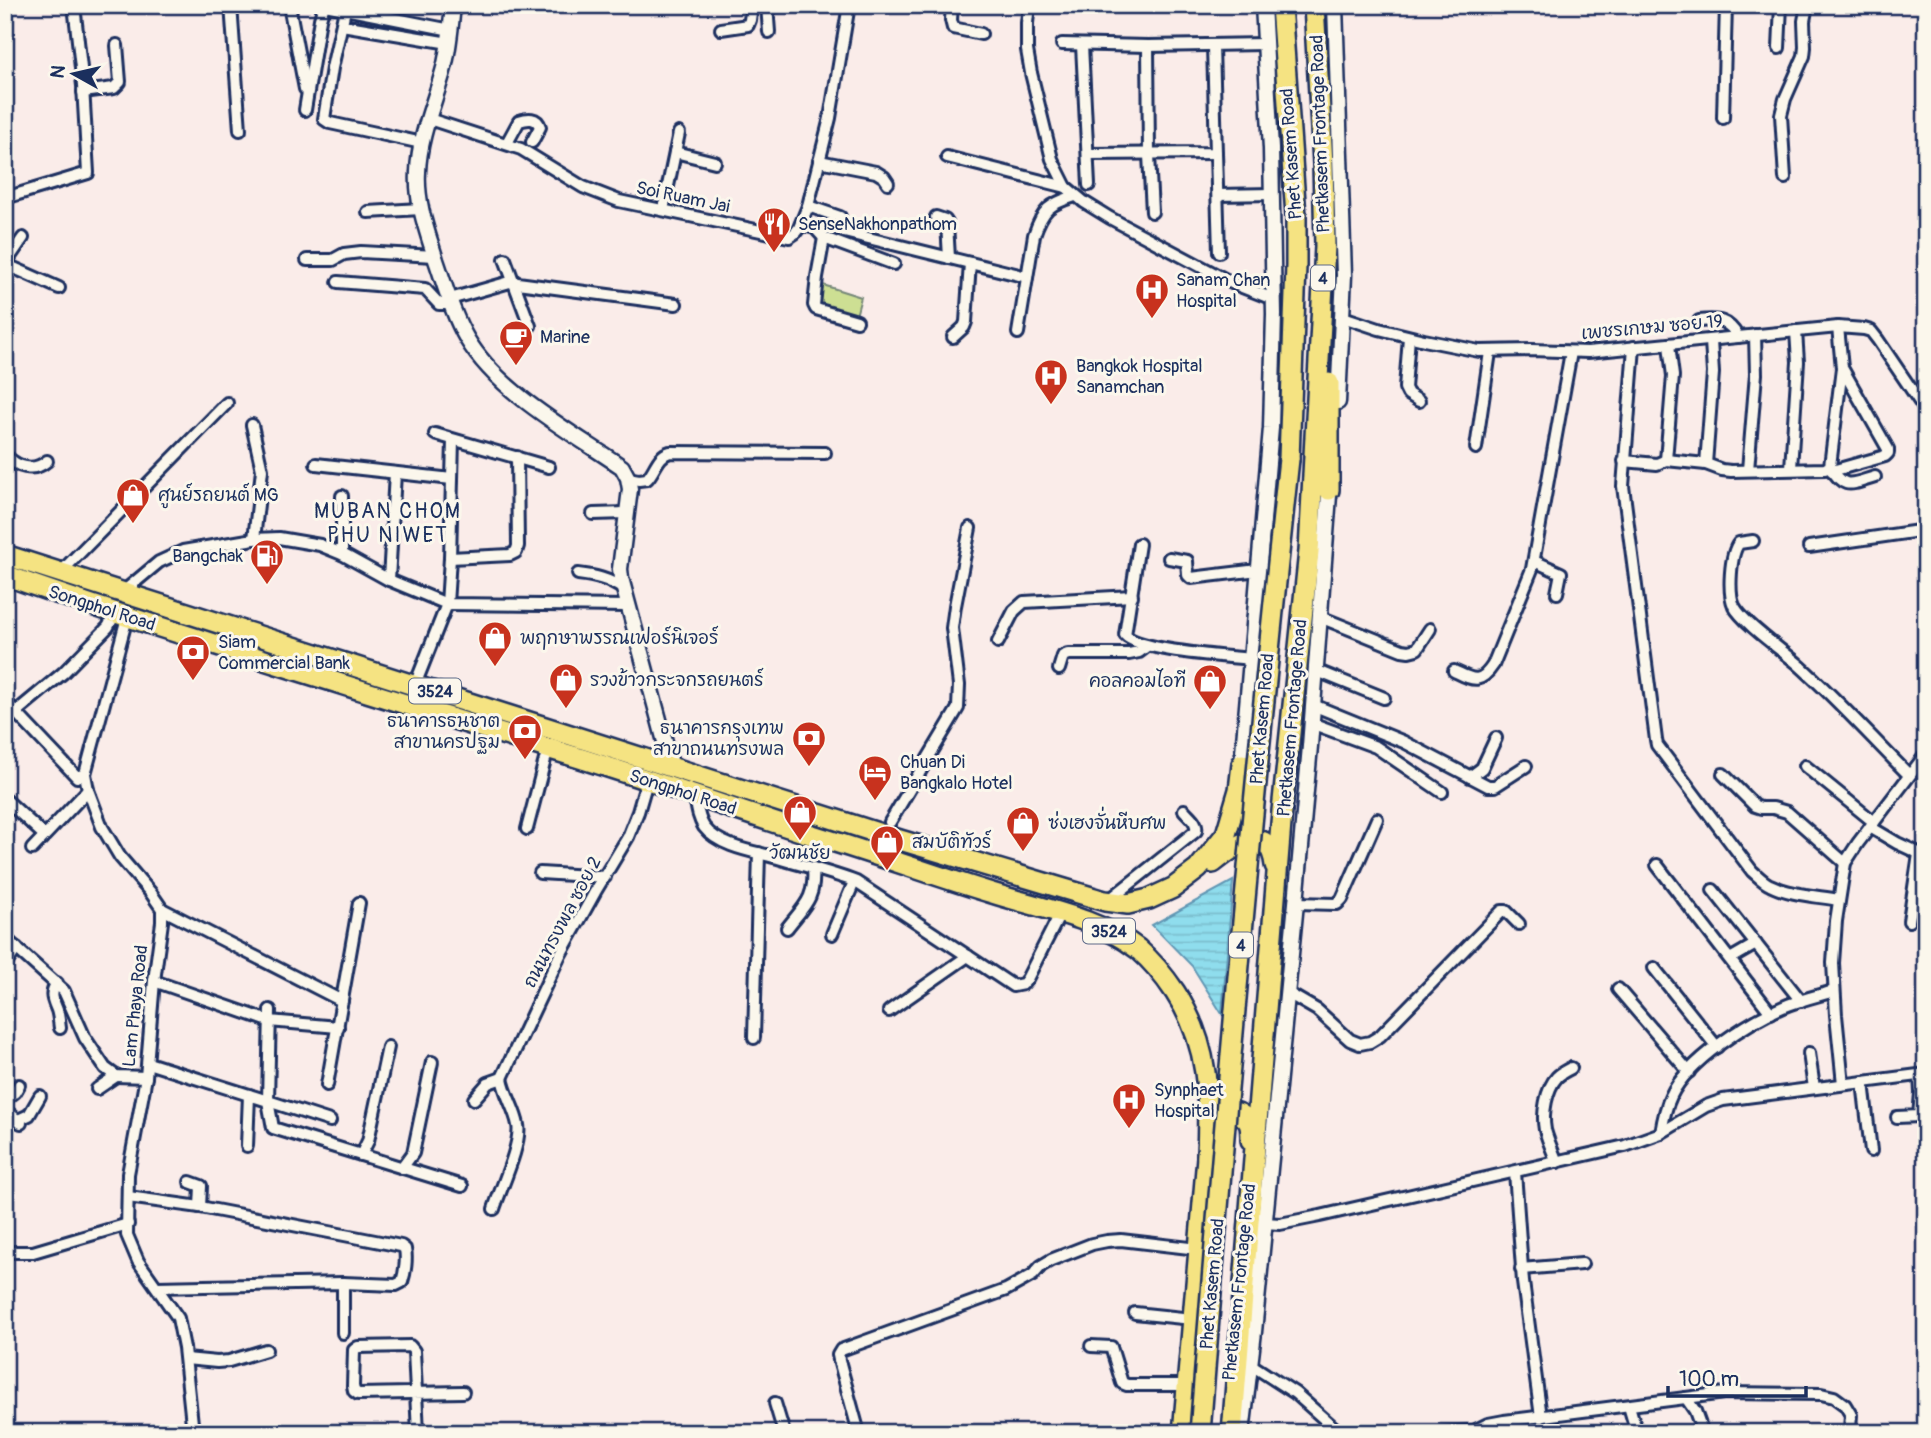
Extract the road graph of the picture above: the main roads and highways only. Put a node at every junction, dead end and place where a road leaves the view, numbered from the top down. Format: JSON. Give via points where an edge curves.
{"nodes":[{"id":1,"x":453,"y":5,"type":"edge"},
{"id":2,"x":1263,"y":5,"type":"edge"},
{"id":3,"x":1281,"y":5,"type":"edge"},
{"id":4,"x":1314,"y":5,"type":"edge"},
{"id":5,"x":1335,"y":5,"type":"edge"},
{"id":6,"x":1325,"y":246,"type":"junction"},
{"id":7,"x":1329,"y":489,"type":"junction"},
{"id":8,"x":5,"y":555,"type":"edge"},
{"id":9,"x":5,"y":575,"type":"edge"},
{"id":10,"x":1241,"y":764,"type":"junction"},
{"id":11,"x":672,"y":768,"type":"junction"},
{"id":12,"x":1286,"y":771,"type":"junction"},
{"id":13,"x":865,"y":828,"type":"junction"},
{"id":14,"x":859,"y":849,"type":"junction"},
{"id":15,"x":1177,"y":886,"type":"junction"},
{"id":16,"x":1275,"y":898,"type":"junction"},
{"id":17,"x":1201,"y":1045,"type":"junction"},
{"id":18,"x":1261,"y":1057,"type":"junction"},
{"id":19,"x":1206,"y":1159,"type":"junction"},
{"id":20,"x":1253,"y":1170,"type":"junction"},
{"id":21,"x":1183,"y":1433,"type":"edge"},
{"id":22,"x":1200,"y":1433,"type":"edge"},
{"id":23,"x":1232,"y":1433,"type":"edge"},
{"id":24,"x":1242,"y":1433,"type":"edge"}],
"edges":[{"from":1,"to":11,"type":"main road","via":[[450,36],[422,143],[418,170],[421,209],[451,302],[485,365],[509,389],[622,467],[628,478],[620,569],[623,589]]},
{"from":2,"to":10,"type":"main road","via":[[1275,314],[1271,429]]},
{"from":3,"to":22,"type":"highway","name":"Phet Kasem Road","number":"4","bridge":true,"via":[[1296,216],[1289,458]]},
{"from":4,"to":6,"type":"highway","name":"Phet Kasem Road","number":"4"},
{"from":5,"to":7,"type":"main road","name":"Phetkasem Frontage Road","number":"4","via":[[1344,275]]},
{"from":6,"to":7,"type":"highway"},
{"from":6,"to":12,"type":"highway","name":"Phet Kasem Road","number":"4","via":[[1309,551]]},
{"from":7,"to":24,"type":"main road","name":"Phetkasem Frontage Road","number":"4","via":[[1296,903]]},
{"from":8,"to":11,"type":"highway","name":"Songphol Road","number":"3524"},
{"from":9,"to":14,"type":"highway","name":"Songphol Road","number":"3524"},
{"from":10,"to":12,"type":"highway","via":[[1244,783],[1251,793],[1261,796],[1277,790]]},
{"from":10,"to":15,"type":"highway","name":"Songphol Road","number":"3524","via":[[1226,834],[1198,869]]},
{"from":11,"to":13,"type":"highway","name":"Songphol Road","number":"3524"},
{"from":12,"to":16,"type":"highway","name":"Phet Kasem Road","number":"4"},
{"from":13,"to":14,"type":"highway"},
{"from":13,"to":15,"type":"highway","name":"Songphol Road","number":"3524","via":[[1107,902],[1149,900]]},
{"from":14,"to":17,"type":"highway","name":"Songphol Road","number":"3524","via":[[1114,934],[1141,951],[1168,980]]},
{"from":15,"to":16,"type":"highway","via":[[1238,844],[1253,839],[1264,841],[1273,852]]},
{"from":16,"to":18,"type":"highway","name":"Phet Kasem Road","number":"4"},
{"from":17,"to":18,"type":"highway","via":[[1224,1094],[1239,1094],[1252,1087]]},
{"from":17,"to":19,"type":"highway","name":"Songphol Road","number":"3524","via":[[1208,1107]]},
{"from":18,"to":20,"type":"highway","name":"Phet Kasem Road","number":"4"},
{"from":19,"to":20,"type":"highway","via":[[1215,1118],[1230,1110],[1249,1124]]},
{"from":19,"to":21,"type":"highway","name":"Songphol Road"},
{"from":20,"to":23,"type":"highway","name":"Phet Kasem Road","number":"4"}]}
